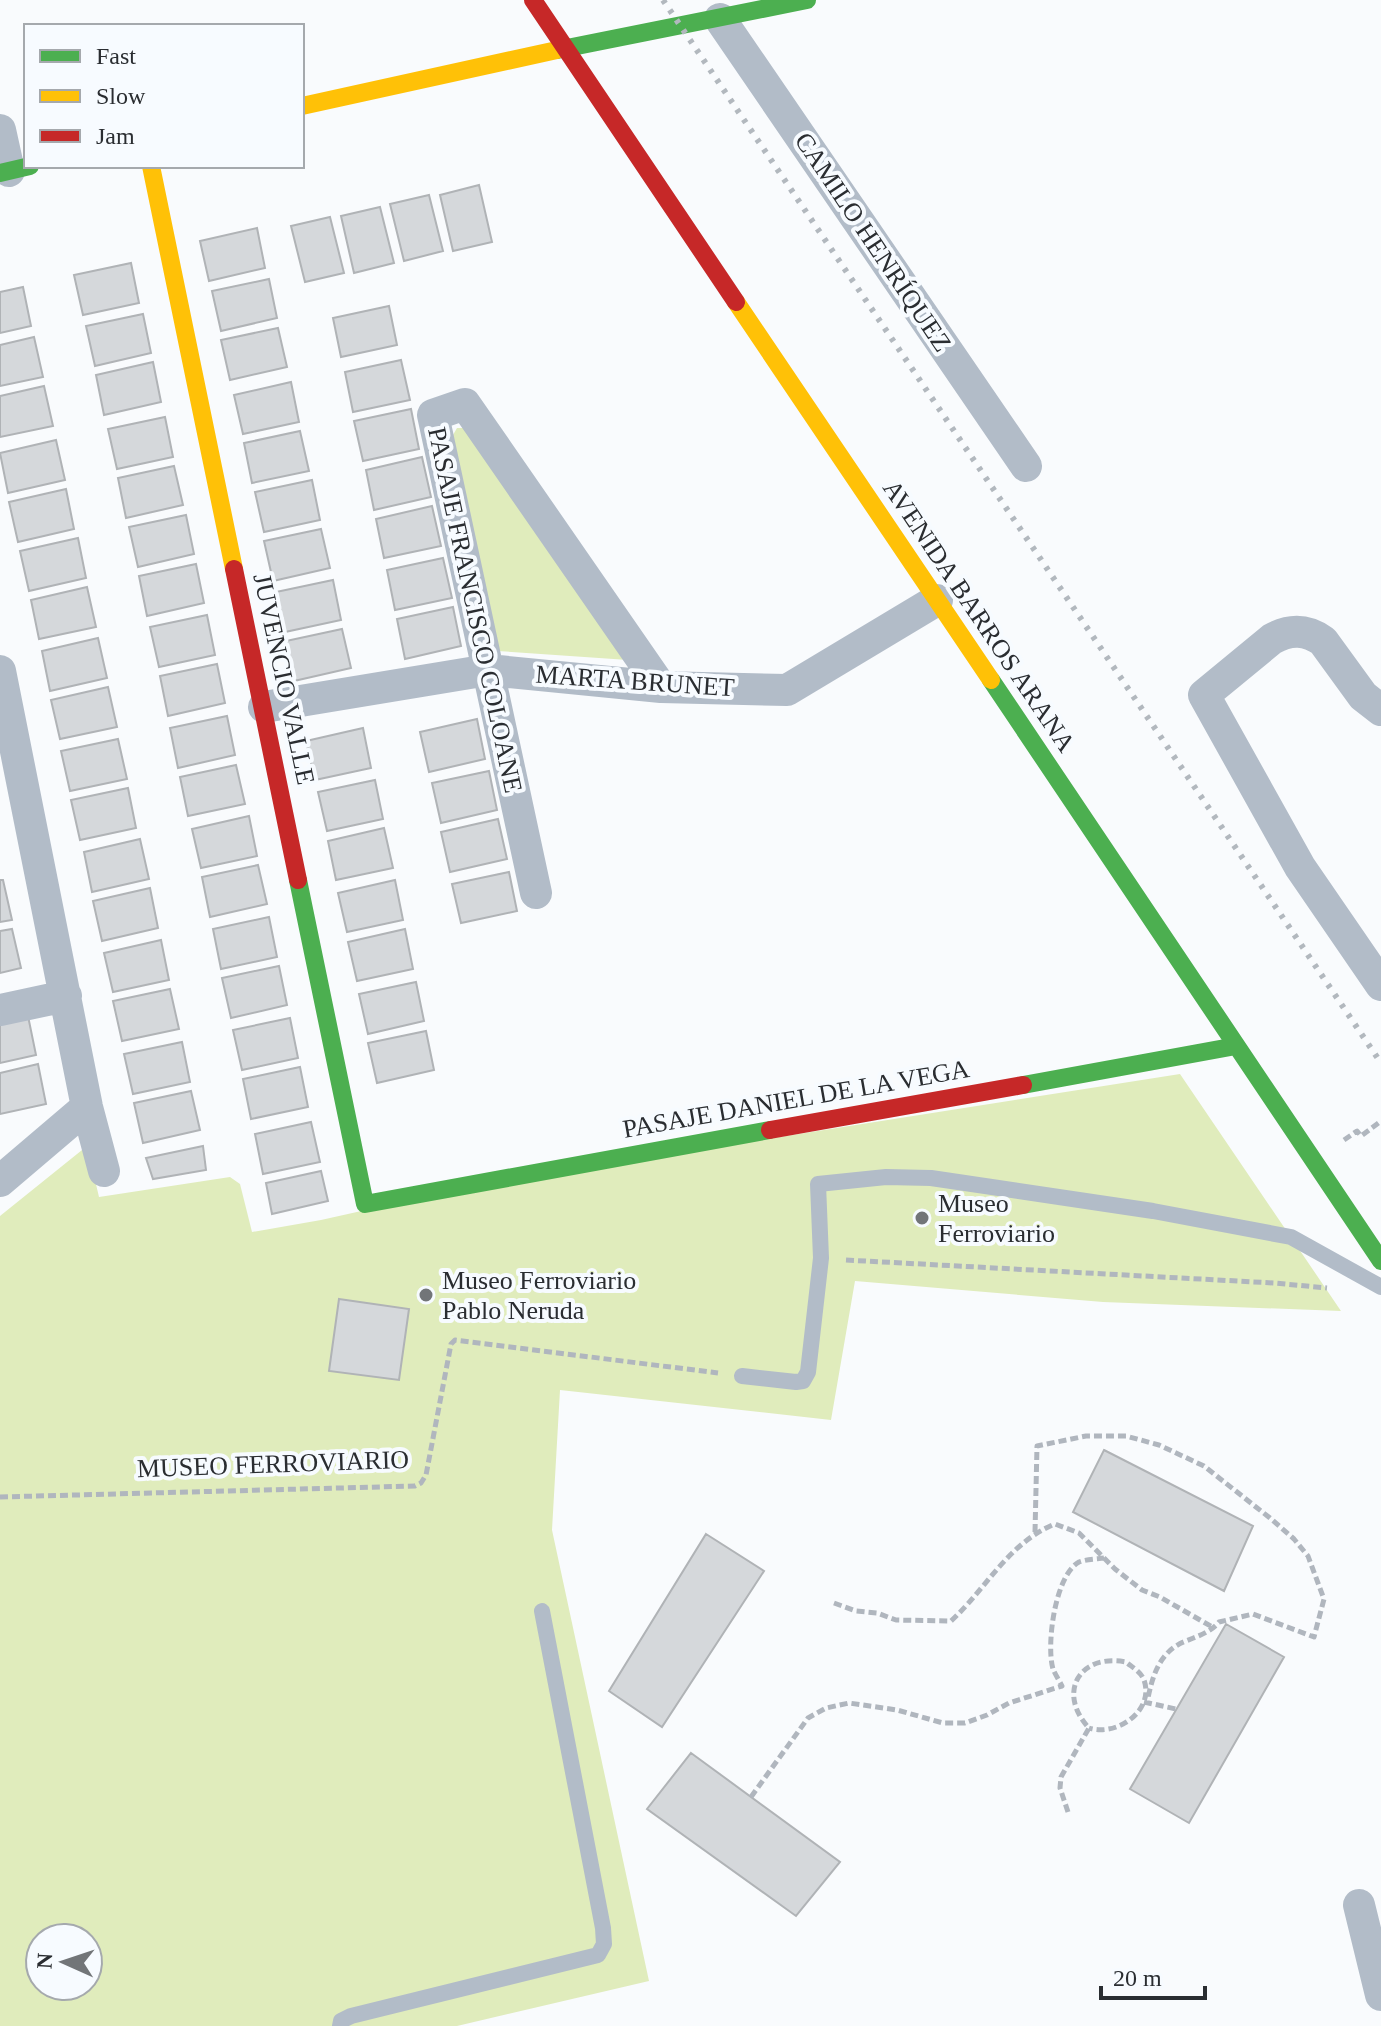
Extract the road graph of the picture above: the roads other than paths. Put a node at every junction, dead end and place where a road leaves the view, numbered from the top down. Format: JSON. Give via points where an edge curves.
{"nodes":[{"id":1,"x":533,"y":0,"type":"edge"},
{"id":2,"x":807,"y":0,"type":"edge"},
{"id":3,"x":720,"y":19,"type":"junction"},
{"id":4,"x":566,"y":48,"type":"junction"},
{"id":5,"x":304,"y":106,"type":"edge"},
{"id":6,"x":0,"y":130,"type":"edge"},
{"id":7,"x":151,"y":168,"type":"edge"},
{"id":8,"x":13,"y":170,"type":"edge"},
{"id":9,"x":1026,"y":466,"type":"dead end"},
{"id":10,"x":937,"y":600,"type":"junction"},
{"id":11,"x":488,"y":670,"type":"junction"},
{"id":12,"x":0,"y":671,"type":"edge"},
{"id":13,"x":661,"y":687,"type":"junction"},
{"id":14,"x":264,"y":707,"type":"junction"},
{"id":15,"x":1381,"y":710,"type":"edge"},
{"id":16,"x":8,"y":748,"type":"edge"},
{"id":17,"x":536,"y":893,"type":"dead end"},
{"id":18,"x":1381,"y":985,"type":"edge"},
{"id":19,"x":66,"y":996,"type":"junction"},
{"id":20,"x":0,"y":1010,"type":"edge"},
{"id":21,"x":1236,"y":1046,"type":"junction"},
{"id":22,"x":87,"y":1107,"type":"junction"},
{"id":23,"x":104,"y":1171,"type":"dead end"},
{"id":24,"x":0,"y":1181,"type":"edge"},
{"id":25,"x":365,"y":1204,"type":"joint"},
{"id":26,"x":1381,"y":1261,"type":"edge"},
{"id":27,"x":1381,"y":1287,"type":"edge"},
{"id":28,"x":742,"y":1376,"type":"road end"},
{"id":29,"x":542,"y":1611,"type":"dead end"},
{"id":30,"x":1359,"y":1905,"type":"dead end"},
{"id":31,"x":1381,"y":1995,"type":"edge"},
{"id":32,"x":340,"y":2026,"type":"edge"}],
"edges":[{"from":1,"to":4,"type":"main road","name":"AVENIDA BARROS ARANA"},
{"from":2,"to":3,"type":"main road"},
{"from":3,"to":4,"type":"main road"},
{"from":3,"to":9,"type":"street","name":"CAMILO HENRÍQUEZ"},
{"from":4,"to":5,"type":"main road"},
{"from":4,"to":10,"type":"main road","name":"AVENIDA BARROS ARANA"},
{"from":6,"to":8,"type":"street"},
{"from":7,"to":14,"type":"main road","name":"JUVENCIO VALLE"},
{"from":10,"to":13,"type":"street","name":"MARTA BRUNET","via":[[787,690]]},
{"from":10,"to":21,"type":"main road","name":"AVENIDA BARROS ARANA"},
{"from":11,"to":13,"type":"street","name":"MARTA BRUNET"},
{"from":11,"to":13,"type":"street","name":"PASAJE FRANCISCO COLOANE","via":[[433,415],[465,404]]},
{"from":11,"to":14,"type":"street","name":"MARTA BRUNET"},
{"from":11,"to":17,"type":"street","name":"PASAJE FRANCISCO COLOANE"},
{"from":12,"to":16,"type":"street"},
{"from":14,"to":25,"type":"main road","name":"JUVENCIO VALLE"},
{"from":15,"to":18,"type":"street","via":[[1363,696],[1323,641],[1296,630],[1272,639],[1204,695],[1300,867]]},
{"from":16,"to":19,"type":"street"},
{"from":19,"to":20,"type":"street"},
{"from":19,"to":22,"type":"street"},
{"from":21,"to":25,"type":"main road","name":"PASAJE DANIEL DE LA VEGA"},
{"from":21,"to":26,"type":"main road","name":"AVENIDA BARROS ARANA"},
{"from":22,"to":23,"type":"street"},
{"from":22,"to":24,"type":"street"},
{"from":27,"to":28,"type":"lane","via":[[1291,1237],[1153,1211],[931,1178],[818,1184],[821,1258],[808,1372],[796,1382]]},
{"from":29,"to":32,"type":"lane","via":[[604,1944],[598,1955],[351,2016]]},
{"from":30,"to":31,"type":"street"}]}
